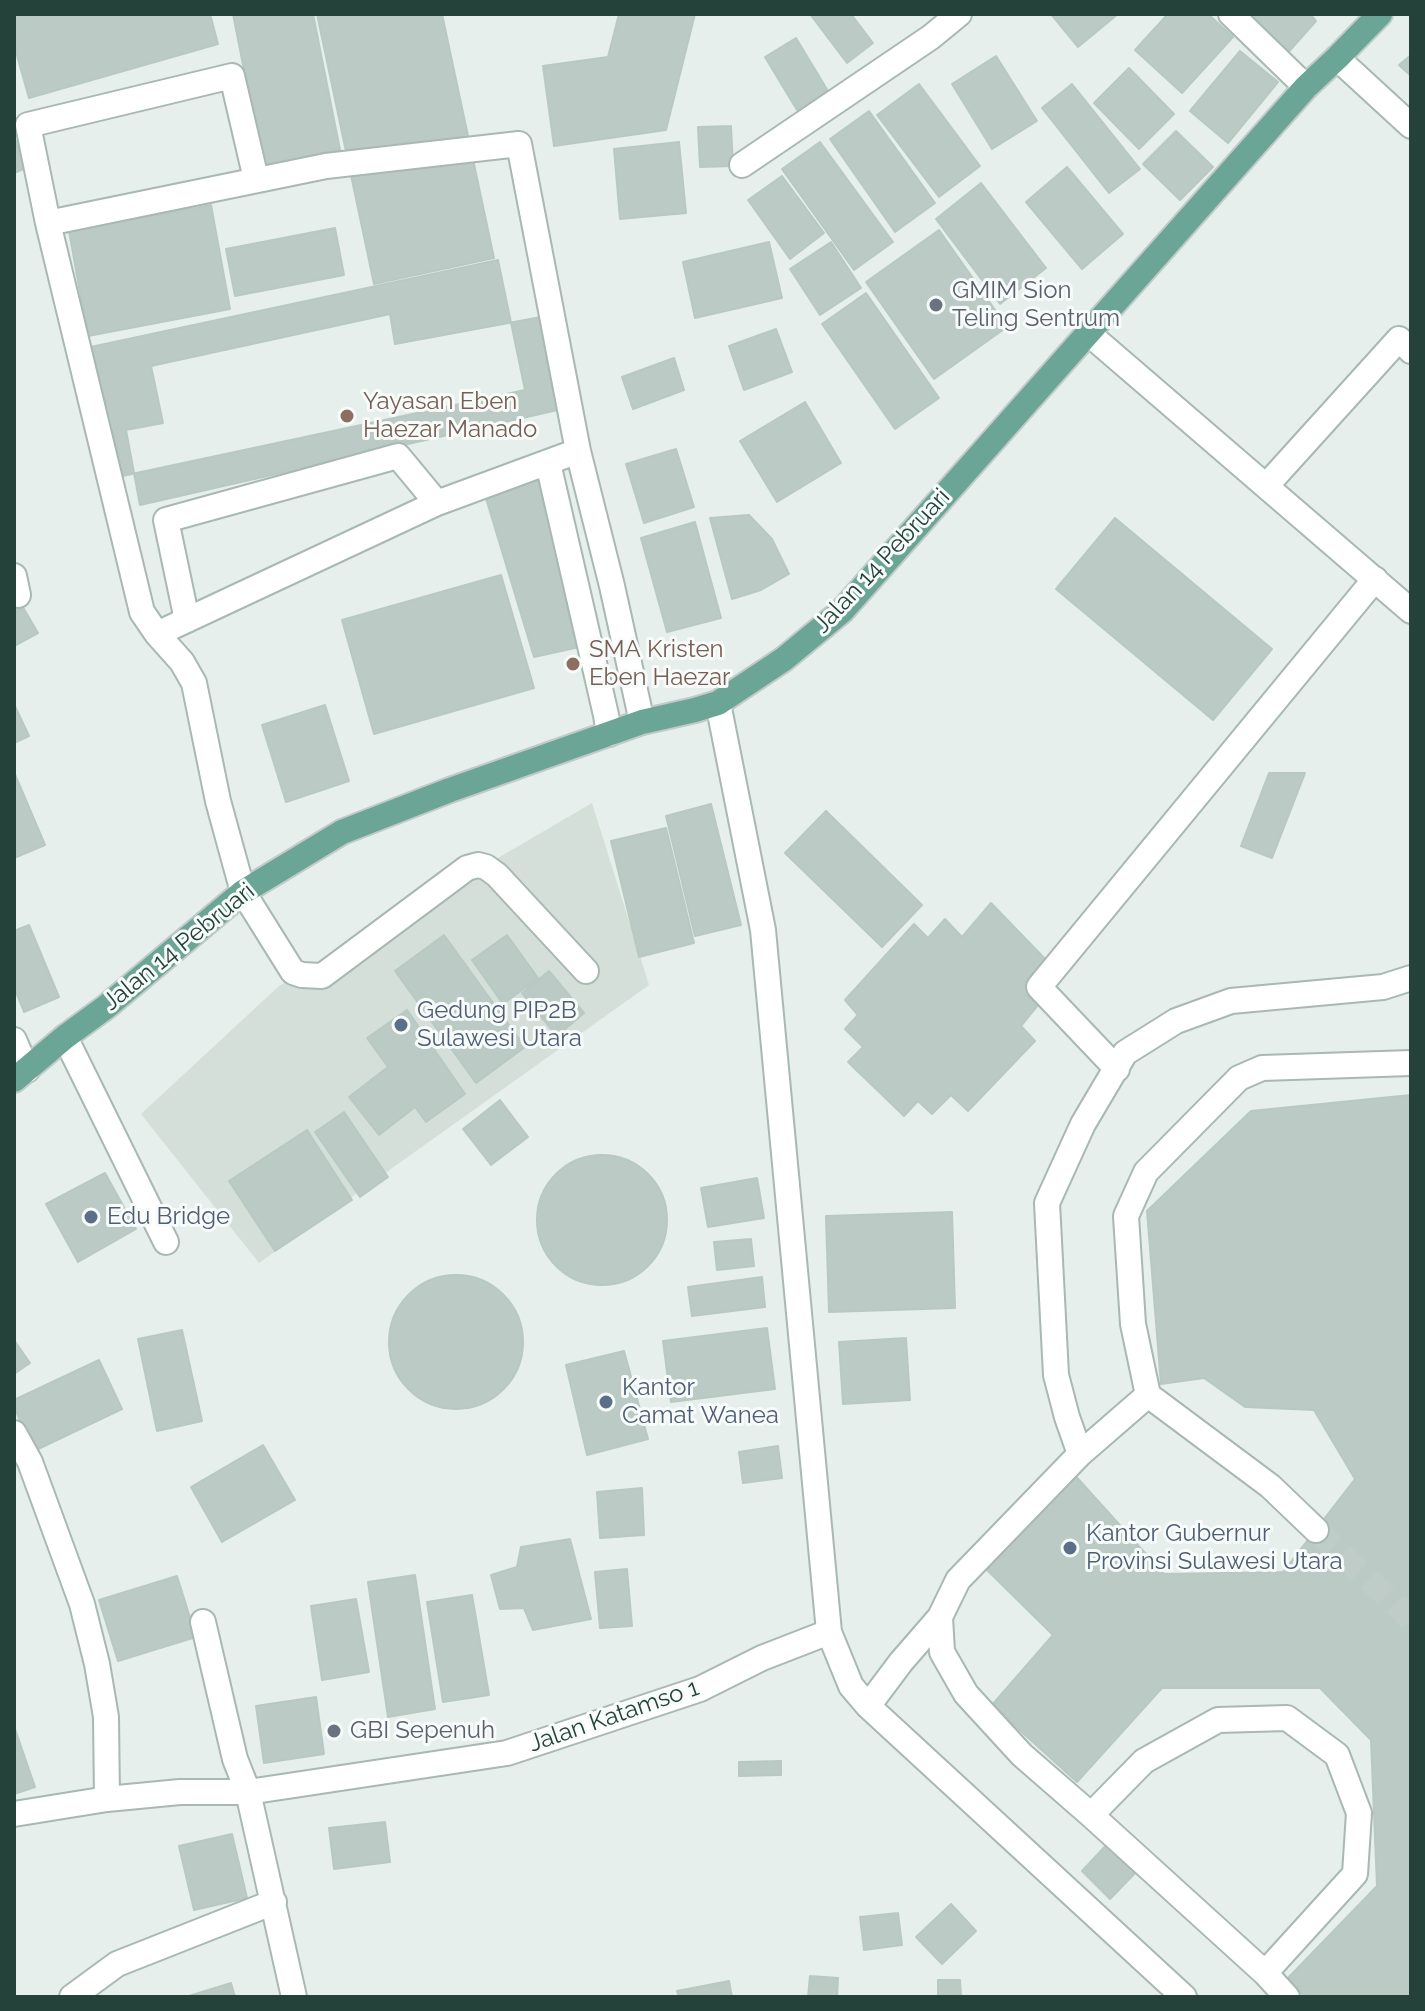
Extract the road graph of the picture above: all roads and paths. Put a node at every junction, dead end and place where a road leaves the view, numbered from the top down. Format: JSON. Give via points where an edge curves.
{"nodes":[{"id":1,"x":959,"y":14,"type":"edge"},
{"id":2,"x":1231,"y":14,"type":"edge"},
{"id":3,"x":1380,"y":14,"type":"edge"},
{"id":4,"x":1337,"y":58,"type":"junction"},
{"id":5,"x":1306,"y":87,"type":"junction"},
{"id":6,"x":1411,"y":126,"type":"edge"},
{"id":7,"x":742,"y":165,"type":"dead end"},
{"id":8,"x":256,"y":179,"type":"junction"},
{"id":9,"x":48,"y":223,"type":"junction"},
{"id":10,"x":1088,"y":333,"type":"junction"},
{"id":11,"x":1407,"y":339,"type":"edge"},
{"id":12,"x":578,"y":451,"type":"junction"},
{"id":13,"x":548,"y":463,"type":"junction"},
{"id":14,"x":1266,"y":486,"type":"junction"},
{"id":15,"x":437,"y":503,"type":"junction"},
{"id":16,"x":1375,"y":579,"type":"junction"},
{"id":17,"x":1411,"y":611,"type":"edge"},
{"id":18,"x":187,"y":620,"type":"junction"},
{"id":19,"x":157,"y":634,"type":"junction"},
{"id":20,"x":718,"y":703,"type":"junction"},
{"id":21,"x":642,"y":722,"type":"junction"},
{"id":22,"x":609,"y":734,"type":"junction"},
{"id":23,"x":243,"y":892,"type":"junction"},
{"id":24,"x":586,"y":971,"type":"dead end"},
{"id":25,"x":1411,"y":978,"type":"edge"},
{"id":26,"x":65,"y":1037,"type":"junction"},
{"id":27,"x":14,"y":1040,"type":"edge"},
{"id":28,"x":1411,"y":1063,"type":"edge"},
{"id":29,"x":1117,"y":1069,"type":"junction"},
{"id":30,"x":20,"y":1075,"type":"edge"},
{"id":31,"x":166,"y":1242,"type":"dead end"},
{"id":32,"x":1148,"y":1395,"type":"junction"},
{"id":33,"x":14,"y":1433,"type":"edge"},
{"id":34,"x":1080,"y":1454,"type":"junction"},
{"id":35,"x":1316,"y":1530,"type":"tunnel mouth"},
{"id":36,"x":940,"y":1617,"type":"junction"},
{"id":37,"x":203,"y":1622,"type":"dead end"},
{"id":38,"x":829,"y":1632,"type":"junction"},
{"id":39,"x":868,"y":1706,"type":"junction"},
{"id":40,"x":248,"y":1792,"type":"junction"},
{"id":41,"x":107,"y":1799,"type":"junction"},
{"id":42,"x":14,"y":1814,"type":"edge"},
{"id":43,"x":1091,"y":1815,"type":"junction"},
{"id":44,"x":274,"y":1902,"type":"junction"},
{"id":45,"x":1265,"y":1973,"type":"junction"},
{"id":46,"x":72,"y":1997,"type":"edge"},
{"id":47,"x":294,"y":1997,"type":"edge"},
{"id":48,"x":1184,"y":1997,"type":"edge"},
{"id":49,"x":1287,"y":1997,"type":"edge"}],
"edges":[{"from":1,"to":7,"type":"street"},
{"from":2,"to":5,"type":"street"},
{"from":3,"to":4,"type":"main road","name":"Jalan 14 Pebruari"},
{"from":4,"to":5,"type":"main road","name":"Jalan 14 Pebruari"},
{"from":4,"to":6,"type":"street"},
{"from":5,"to":10,"type":"main road","name":"Jalan 14 Pebruari"},
{"from":8,"to":9,"type":"street"},
{"from":8,"to":9,"type":"street","via":[[232,76],[28,125]]},
{"from":8,"to":12,"type":"street","via":[[519,144]]},
{"from":9,"to":19,"type":"street","via":[[142,612]]},
{"from":10,"to":14,"type":"street"},
{"from":10,"to":20,"type":"main road","name":"Jalan 14 Pebruari","via":[[842,611]]},
{"from":11,"to":14,"type":"street"},
{"from":12,"to":13,"type":"street"},
{"from":12,"to":21,"type":"street"},
{"from":13,"to":15,"type":"street"},
{"from":13,"to":22,"type":"street"},
{"from":14,"to":16,"type":"street"},
{"from":15,"to":18,"type":"street"},
{"from":15,"to":18,"type":"street","via":[[398,456],[166,520]]},
{"from":16,"to":17,"type":"street"},
{"from":16,"to":29,"type":"street","via":[[1039,987]]},
{"from":18,"to":19,"type":"street"},
{"from":19,"to":23,"type":"street","via":[[194,683]]},
{"from":20,"to":21,"type":"main road","name":"Jalan 14 Pebruari"},
{"from":20,"to":38,"type":"street","via":[[763,930]]},
{"from":21,"to":22,"type":"main road","name":"Jalan 14 Pebruari"},
{"from":22,"to":23,"type":"main road","name":"Jalan 14 Pebruari","via":[[342,832]]},
{"from":23,"to":24,"type":"street","via":[[293,972],[322,976],[478,865],[497,875]]},
{"from":23,"to":26,"type":"main road","name":"Jalan 14 Pebruari"},
{"from":25,"to":29,"type":"street","via":[[1383,987],[1231,1001],[1176,1021],[1125,1053]]},
{"from":26,"to":30,"type":"main road","name":"Jalan 14 Pebruari"},
{"from":26,"to":31,"type":"street"},
{"from":27,"to":30,"type":"street"},
{"from":28,"to":32,"type":"street","via":[[1262,1068],[1239,1078],[1146,1172],[1126,1216],[1133,1324]]},
{"from":29,"to":34,"type":"street","via":[[1083,1124],[1047,1203],[1056,1375]]},
{"from":32,"to":34,"type":"street"},
{"from":32,"to":35,"type":"street","via":[[1270,1486]]},
{"from":33,"to":41,"type":"street","via":[[30,1462],[82,1604],[106,1717]]},
{"from":34,"to":36,"type":"street","via":[[958,1580]]},
{"from":36,"to":39,"type":"street"},
{"from":36,"to":43,"type":"street","via":[[942,1652],[966,1694],[1022,1755]]},
{"from":37,"to":40,"type":"street","via":[[235,1759]]},
{"from":38,"to":39,"type":"street","via":[[851,1686]]},
{"from":38,"to":40,"type":"street","name":"Jalan Katamso 1","via":[[700,1689],[507,1753]]},
{"from":39,"to":48,"type":"street"},
{"from":40,"to":41,"type":"street","name":"Jalan Katamso 1"},
{"from":40,"to":44,"type":"street"},
{"from":41,"to":42,"type":"street","name":"Jalan Katamso 1"},
{"from":43,"to":45,"type":"street"},
{"from":43,"to":45,"type":"street","via":[[1144,1761],[1218,1720],[1287,1718],[1337,1755],[1359,1813],[1355,1874]]},
{"from":44,"to":46,"type":"street","via":[[117,1964]]},
{"from":44,"to":47,"type":"street"},
{"from":45,"to":49,"type":"street"}]}
